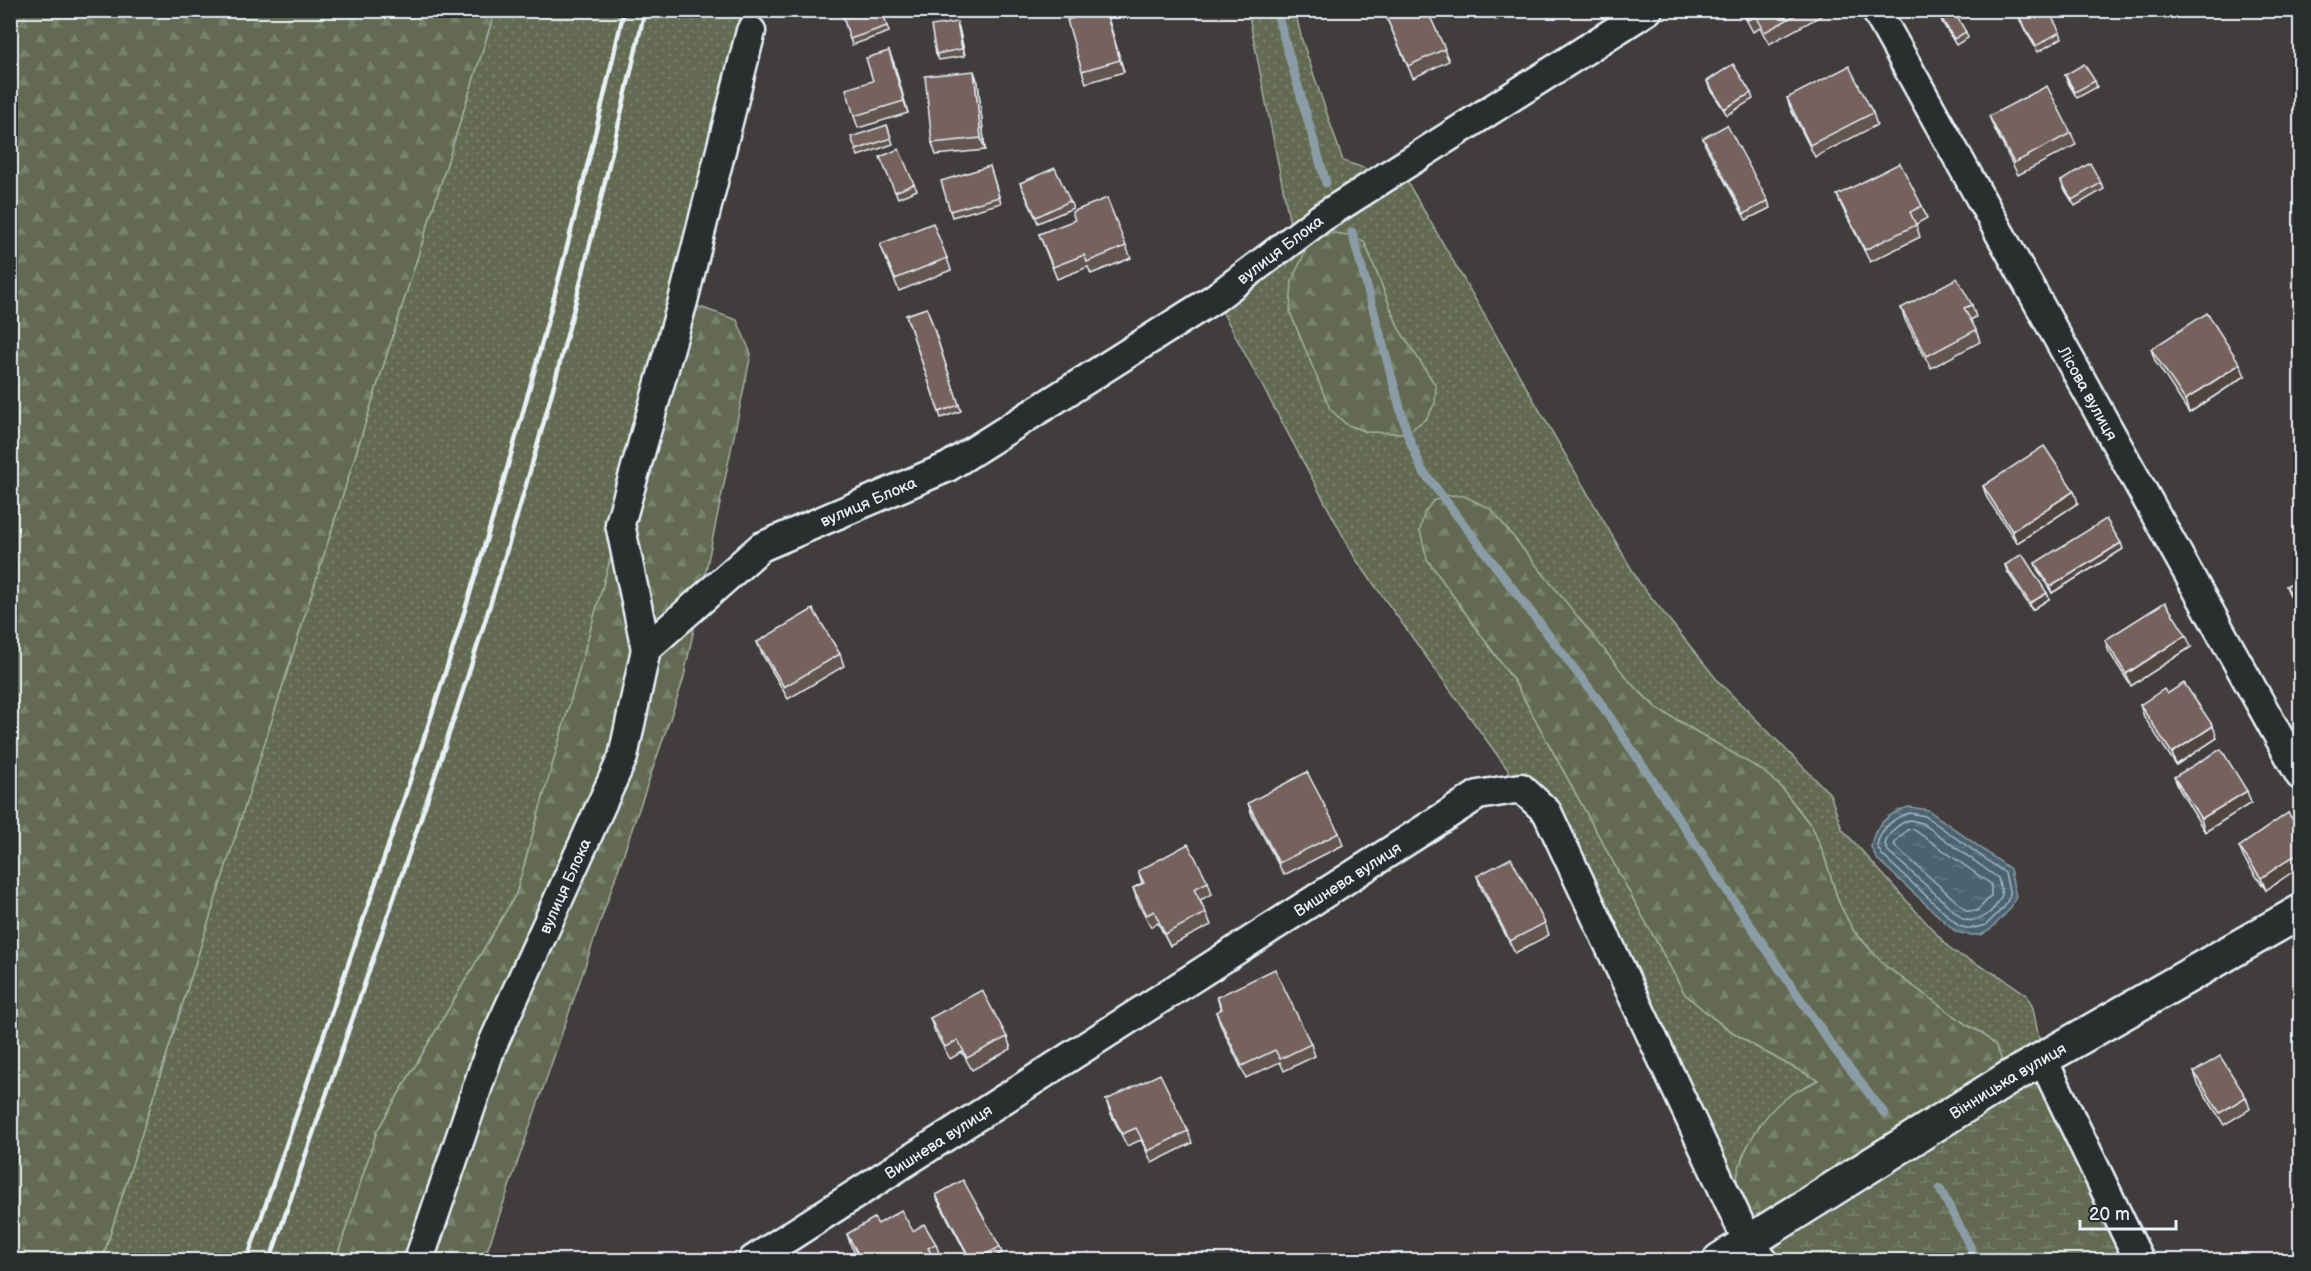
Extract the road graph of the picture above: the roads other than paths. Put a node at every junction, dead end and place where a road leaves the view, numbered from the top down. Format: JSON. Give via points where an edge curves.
{"nodes":[{"id":1,"x":1648,"y":10,"type":"edge"},
{"id":2,"x":1876,"y":10,"type":"edge"},
{"id":3,"x":751,"y":31,"type":"dead end"},
{"id":4,"x":646,"y":649,"type":"junction"},
{"id":5,"x":2301,"y":775,"type":"edge"},
{"id":6,"x":2301,"y":912,"type":"edge"},
{"id":7,"x":2043,"y":1060,"type":"junction"},
{"id":8,"x":1755,"y":1251,"type":"edge"},
{"id":9,"x":419,"y":1260,"type":"edge"},
{"id":10,"x":753,"y":1260,"type":"edge"},
{"id":11,"x":1720,"y":1260,"type":"edge"},
{"id":12,"x":2139,"y":1260,"type":"edge"}],
"edges":[{"from":1,"to":4,"type":"street","name":"вулиця Блока","via":[[1321,218],[1215,298],[948,467],[761,547]]},
{"from":2,"to":5,"type":"street","name":"Лісова вулиця"},
{"from":3,"to":4,"type":"street","via":[[683,301],[620,524]]},
{"from":4,"to":9,"type":"street","name":"вулиця Блока","via":[[623,757],[490,1050]]},
{"from":6,"to":7,"type":"street","name":"Вінницька вулиця"},
{"from":7,"to":8,"type":"street","name":"Вінницька вулиця"},
{"from":7,"to":12,"type":"street"},
{"from":8,"to":10,"type":"street","name":"Вишнева вулиця","via":[[1547,812],[1521,788],[1478,795]]},
{"from":8,"to":11,"type":"street","name":"Вінницька вулиця"}]}
